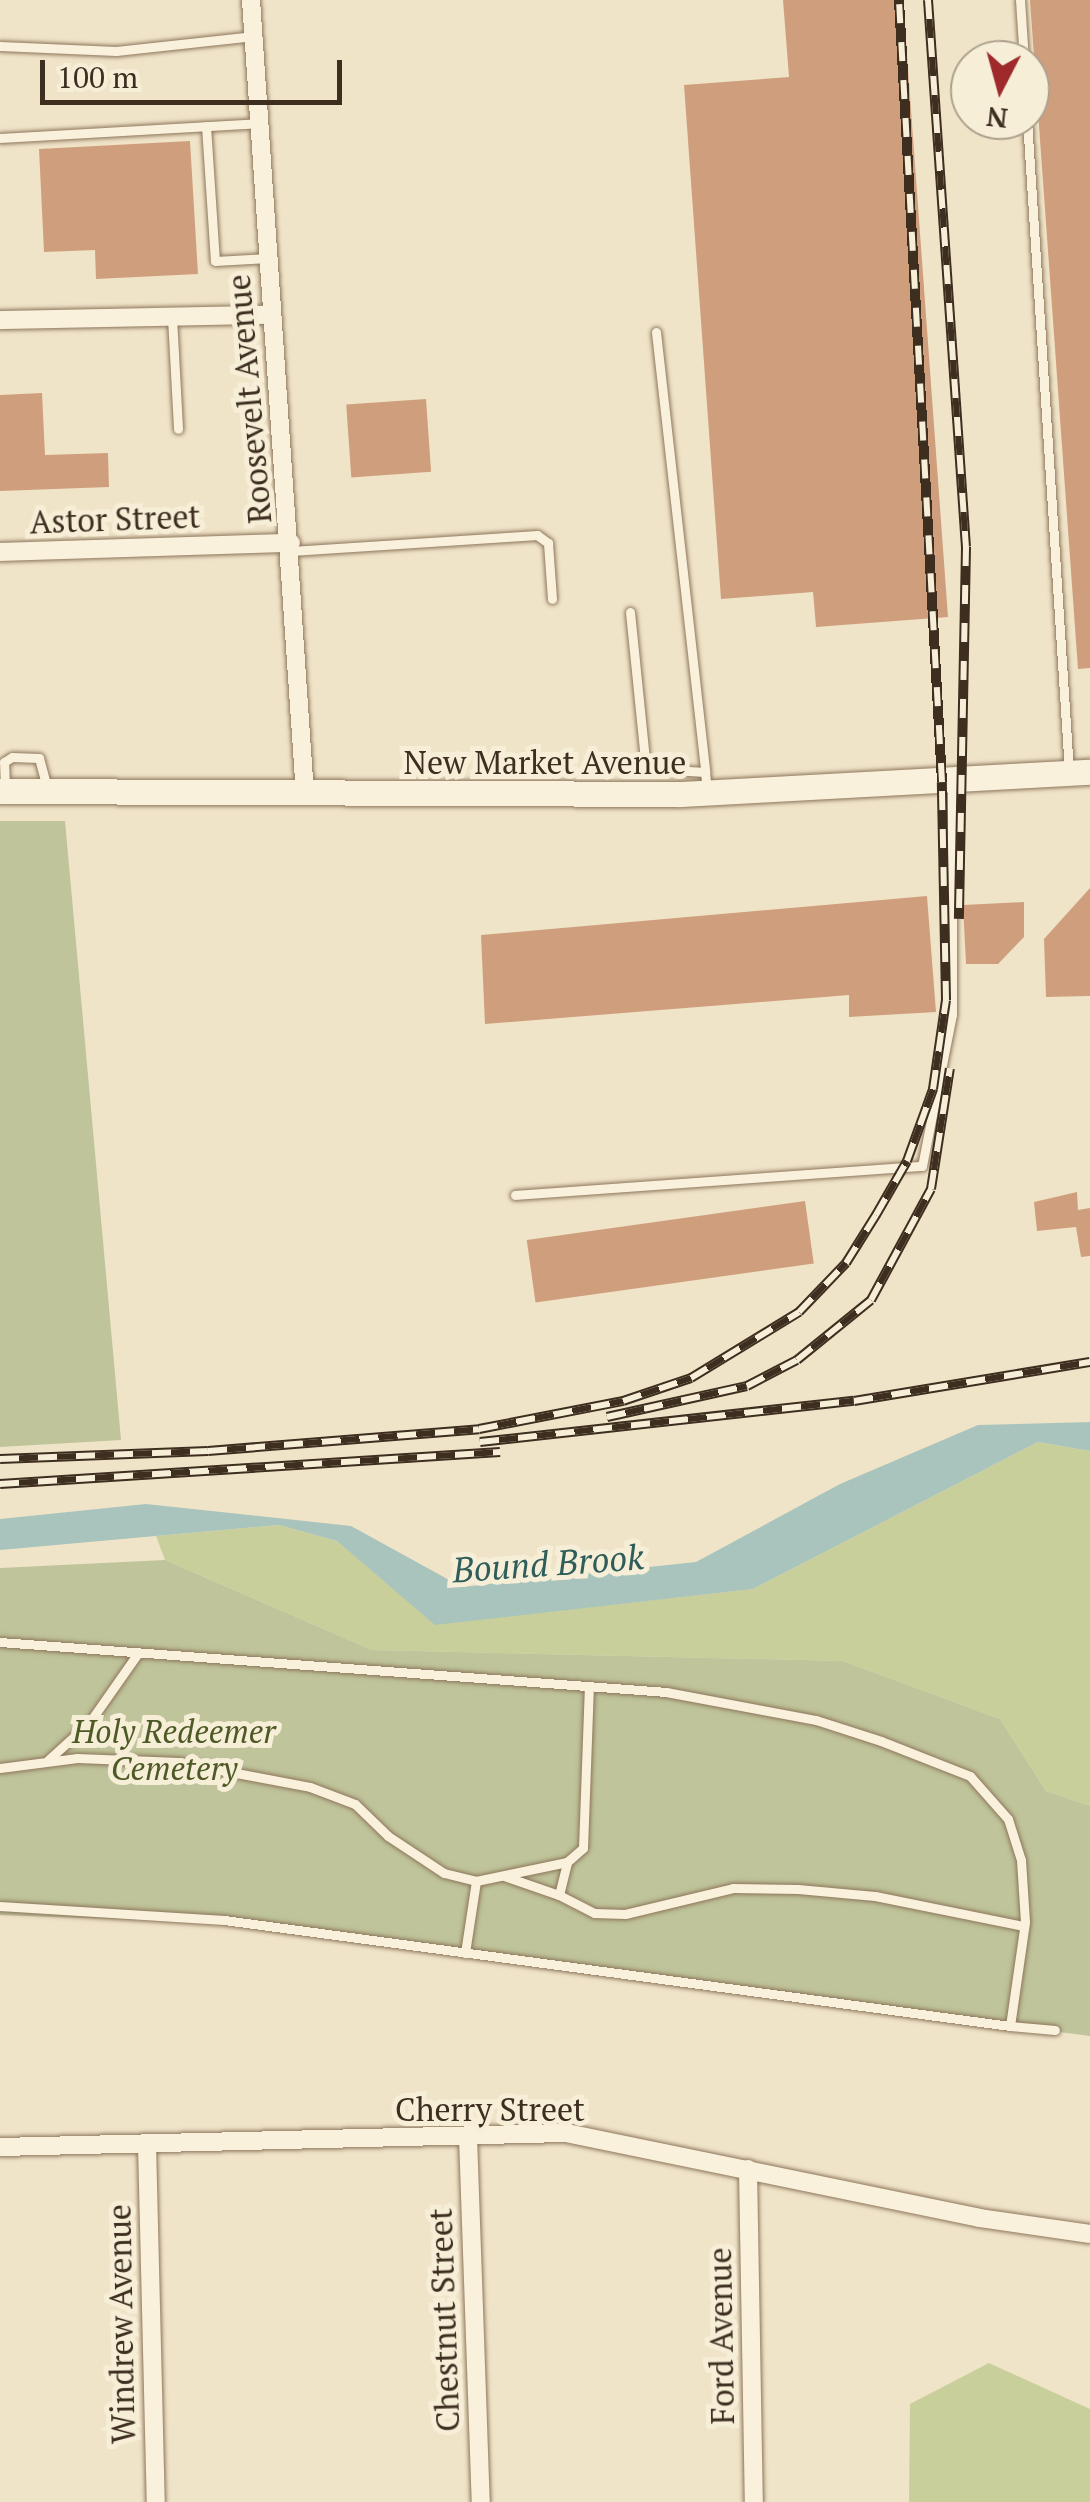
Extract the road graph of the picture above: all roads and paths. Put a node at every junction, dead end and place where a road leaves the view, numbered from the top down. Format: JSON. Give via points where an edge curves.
{"nodes":[{"id":1,"x":251,"y":0,"type":"edge"},
{"id":2,"x":1020,"y":0,"type":"edge"},
{"id":3,"x":254,"y":36,"type":"junction"},
{"id":4,"x":1023,"y":40,"type":"edge"},
{"id":5,"x":0,"y":46,"type":"edge"},
{"id":6,"x":258,"y":122,"type":"junction"},
{"id":7,"x":206,"y":126,"type":"junction"},
{"id":8,"x":0,"y":138,"type":"edge"},
{"id":9,"x":1030,"y":140,"type":"edge"},
{"id":10,"x":268,"y":258,"type":"junction"},
{"id":11,"x":272,"y":316,"type":"junction"},
{"id":12,"x":172,"y":317,"type":"junction"},
{"id":13,"x":0,"y":320,"type":"edge"},
{"id":14,"x":656,"y":332,"type":"dead end"},
{"id":15,"x":178,"y":429,"type":"dead end"},
{"id":16,"x":291,"y":547,"type":"junction"},
{"id":17,"x":0,"y":552,"type":"edge"},
{"id":18,"x":552,"y":598,"type":"dead end"},
{"id":19,"x":630,"y":612,"type":"dead end"},
{"id":20,"x":1080,"y":773,"type":"edge"},
{"id":21,"x":952,"y":781,"type":"junction"},
{"id":22,"x":706,"y":782,"type":"junction"},
{"id":23,"x":2,"y":791,"type":"edge"},
{"id":24,"x":306,"y":794,"type":"junction"},
{"id":25,"x":514,"y":1196,"type":"dead end"},
{"id":26,"x":0,"y":1642,"type":"edge"},
{"id":27,"x":138,"y":1652,"type":"junction"},
{"id":28,"x":589,"y":1686,"type":"junction"},
{"id":29,"x":48,"y":1760,"type":"junction"},
{"id":30,"x":0,"y":1768,"type":"edge"},
{"id":31,"x":567,"y":1862,"type":"junction"},
{"id":32,"x":502,"y":1875,"type":"junction"},
{"id":33,"x":476,"y":1881,"type":"junction"},
{"id":34,"x":559,"y":1894,"type":"junction"},
{"id":35,"x":0,"y":1906,"type":"edge"},
{"id":36,"x":1024,"y":1926,"type":"junction"},
{"id":37,"x":465,"y":1953,"type":"junction"},
{"id":38,"x":1010,"y":2026,"type":"junction"},
{"id":39,"x":1054,"y":2030,"type":"dead end"},
{"id":40,"x":468,"y":2137,"type":"junction"},
{"id":41,"x":147,"y":2144,"type":"junction"},
{"id":42,"x":0,"y":2147,"type":"edge"},
{"id":43,"x":748,"y":2169,"type":"junction"},
{"id":44,"x":1090,"y":2234,"type":"edge"},
{"id":45,"x":156,"y":2502,"type":"edge"},
{"id":46,"x":481,"y":2502,"type":"edge"},
{"id":47,"x":754,"y":2502,"type":"edge"}],
"edges":[{"from":1,"to":3,"type":"street","name":"Roosevelt Avenue"},
{"from":2,"to":4,"type":"lane"},
{"from":3,"to":5,"type":"lane","via":[[116,52]]},
{"from":3,"to":6,"type":"street","name":"Roosevelt Avenue"},
{"from":6,"to":7,"type":"lane"},
{"from":6,"to":10,"type":"street","name":"Roosevelt Avenue"},
{"from":7,"to":8,"type":"lane"},
{"from":7,"to":10,"type":"lane","via":[[215,262]]},
{"from":9,"to":20,"type":"lane"},
{"from":10,"to":11,"type":"street","name":"Roosevelt Avenue"},
{"from":11,"to":12,"type":"street"},
{"from":11,"to":16,"type":"street","name":"Roosevelt Avenue"},
{"from":12,"to":13,"type":"street"},
{"from":12,"to":15,"type":"lane"},
{"from":14,"to":22,"type":"lane"},
{"from":16,"to":17,"type":"street","name":"Astor Street"},
{"from":16,"to":18,"type":"lane","via":[[537,536],[548,543]]},
{"from":16,"to":24,"type":"street","name":"Roosevelt Avenue"},
{"from":19,"to":22,"type":"lane","via":[[645,759],[656,769]]},
{"from":20,"to":21,"type":"main road","name":"New Market Avenue"},
{"from":21,"to":22,"type":"main road","name":"New Market Avenue"},
{"from":21,"to":25,"type":"lane","via":[[952,1014],[922,1166]]},
{"from":22,"to":24,"type":"main road","name":"New Market Avenue"},
{"from":23,"to":24,"type":"main road","name":"New Market Avenue"},
{"from":26,"to":27,"type":"lane"},
{"from":27,"to":28,"type":"lane"},
{"from":27,"to":29,"type":"lane","via":[[89,1723]]},
{"from":28,"to":31,"type":"lane","via":[[583,1848]]},
{"from":28,"to":36,"type":"lane","via":[[666,1692],[816,1720],[970,1776],[1008,1818],[1020,1860]]},
{"from":29,"to":30,"type":"lane"},
{"from":29,"to":33,"type":"lane","via":[[178,1762],[310,1787],[355,1804],[388,1836],[444,1873]]},
{"from":31,"to":32,"type":"lane"},
{"from":31,"to":34,"type":"lane"},
{"from":32,"to":33,"type":"lane"},
{"from":32,"to":34,"type":"lane"},
{"from":33,"to":37,"type":"lane"},
{"from":34,"to":36,"type":"lane","via":[[594,1913],[625,1914],[733,1888],[798,1889]]},
{"from":35,"to":37,"type":"lane","via":[[224,1920]]},
{"from":36,"to":38,"type":"lane"},
{"from":37,"to":38,"type":"lane"},
{"from":38,"to":39,"type":"lane"},
{"from":40,"to":41,"type":"street","name":"Cherry Street"},
{"from":40,"to":43,"type":"street","name":"Cherry Street","via":[[566,2133]]},
{"from":40,"to":46,"type":"street","name":"Chestnut Street"},
{"from":41,"to":42,"type":"street","name":"Cherry Street"},
{"from":41,"to":45,"type":"street","name":"Windrew Avenue"},
{"from":43,"to":44,"type":"street","name":"Cherry Street","via":[[979,2218]]},
{"from":43,"to":47,"type":"street","name":"Ford Avenue"}]}
